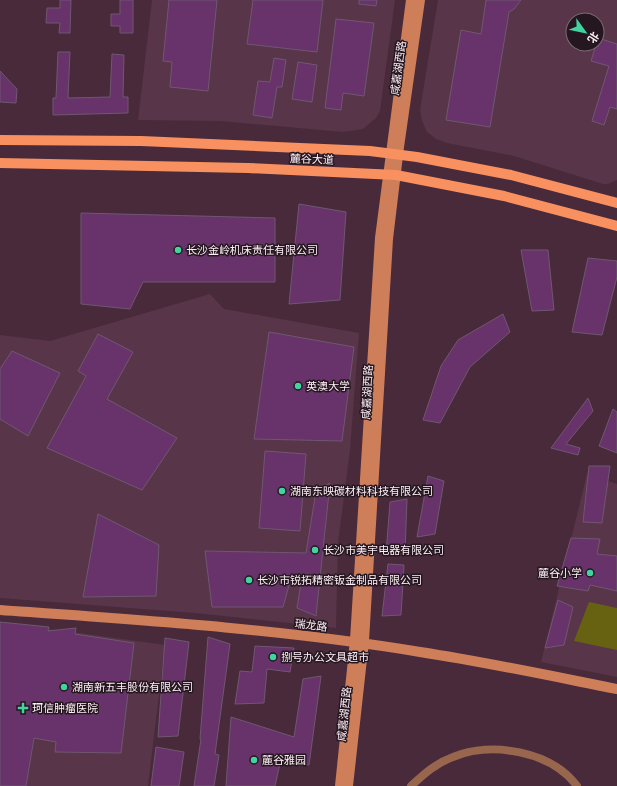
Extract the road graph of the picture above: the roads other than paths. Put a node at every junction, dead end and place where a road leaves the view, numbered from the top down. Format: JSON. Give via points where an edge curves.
{"nodes":[{"id":1,"x":411,"y":0,"type":"edge"},
{"id":2,"x":420,"y":0,"type":"edge"},
{"id":3,"x":0,"y":140,"type":"edge"},
{"id":4,"x":394,"y":154,"type":"junction"},
{"id":5,"x":0,"y":163,"type":"edge"},
{"id":6,"x":391,"y":175,"type":"junction"},
{"id":7,"x":617,"y":203,"type":"edge"},
{"id":8,"x":617,"y":226,"type":"edge"},
{"id":9,"x":0,"y":610,"type":"edge"},
{"id":10,"x":0,"y":615,"type":"edge"},
{"id":11,"x":359,"y":646,"type":"junction"},
{"id":12,"x":617,"y":689,"type":"edge"},
{"id":13,"x":617,"y":694,"type":"edge"},
{"id":14,"x":340,"y":786,"type":"edge"},
{"id":15,"x":348,"y":786,"type":"edge"},
{"id":16,"x":411,"y":786,"type":"edge"},
{"id":17,"x":577,"y":786,"type":"edge"}],
"edges":[{"from":1,"to":4,"type":"street","name":"咸嘉湖西路"},
{"from":2,"to":4,"type":"street","name":"咸嘉湖西路"},
{"from":3,"to":4,"type":"main road","name":"麓谷大道","via":[[228,144]]},
{"from":4,"to":6,"type":"street","name":"咸嘉湖西路"},
{"from":4,"to":7,"type":"main road","name":"麓谷大道","via":[[511,175]]},
{"from":5,"to":6,"type":"main road","name":"麓谷大道","via":[[248,168]]},
{"from":6,"to":8,"type":"main road","name":"麓谷大道","via":[[511,198]]},
{"from":6,"to":11,"type":"street","name":"咸嘉湖西路","via":[[380,238]]},
{"from":9,"to":11,"type":"street","name":"瑞龙路","via":[[179,623]]},
{"from":10,"to":11,"type":"street","name":"瑞龙路"},
{"from":11,"to":12,"type":"street","name":"瑞龙路","via":[[461,658]]},
{"from":11,"to":13,"type":"street","name":"瑞龙路"},
{"from":11,"to":14,"type":"street","name":"咸嘉湖西路"},
{"from":11,"to":15,"type":"street","name":"咸嘉湖西路"},
{"from":16,"to":17,"type":"street","via":[[429,769],[454,756],[488,750],[523,754],[547,762],[561,770]]}]}
